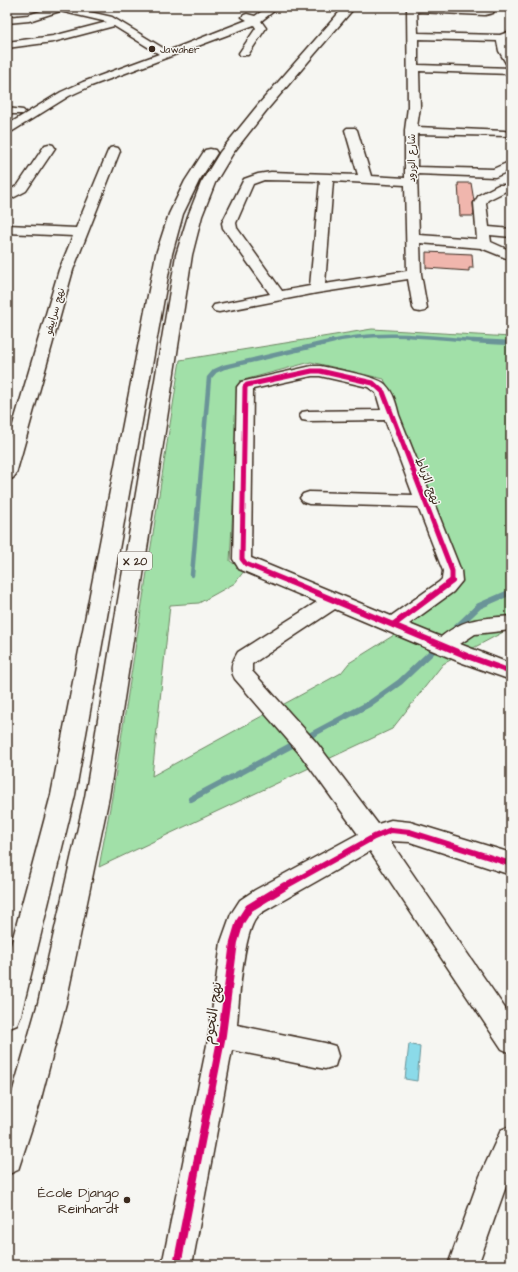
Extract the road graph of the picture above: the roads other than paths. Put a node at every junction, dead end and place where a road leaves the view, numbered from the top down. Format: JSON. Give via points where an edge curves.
{"nodes":[{"id":1,"x":260,"y":7,"type":"edge"},
{"id":2,"x":274,"y":7,"type":"edge"},
{"id":3,"x":336,"y":7,"type":"edge"},
{"id":4,"x":350,"y":7,"type":"edge"},
{"id":5,"x":490,"y":7,"type":"edge"},
{"id":6,"x":61,"y":8,"type":"edge"},
{"id":7,"x":412,"y":8,"type":"edge"},
{"id":8,"x":251,"y":19,"type":"junction"},
{"id":9,"x":7,"y":20,"type":"edge"},
{"id":10,"x":116,"y":23,"type":"junction"},
{"id":11,"x":413,"y":36,"type":"junction"},
{"id":12,"x":506,"y":36,"type":"edge"},
{"id":13,"x":7,"y":45,"type":"edge"},
{"id":14,"x":162,"y":52,"type":"junction"},
{"id":15,"x":244,"y":53,"type":"dead end"},
{"id":16,"x":511,"y":63,"type":"edge"},
{"id":17,"x":413,"y":68,"type":"junction"},
{"id":18,"x":511,"y":71,"type":"edge"},
{"id":19,"x":7,"y":111,"type":"edge"},
{"id":20,"x":19,"y":112,"type":"junction"},
{"id":21,"x":7,"y":119,"type":"edge"},
{"id":22,"x":7,"y":130,"type":"edge"},
{"id":23,"x":351,"y":130,"type":"dead end"},
{"id":24,"x":411,"y":130,"type":"junction"},
{"id":25,"x":504,"y":134,"type":"dead end"},
{"id":26,"x":49,"y":148,"type":"dead end"},
{"id":27,"x":114,"y":152,"type":"dead end"},
{"id":28,"x":511,"y":165,"type":"edge"},
{"id":29,"x":495,"y":173,"type":"junction"},
{"id":30,"x":411,"y":176,"type":"junction"},
{"id":31,"x":327,"y":177,"type":"junction"},
{"id":32,"x":366,"y":180,"type":"junction"},
{"id":33,"x":506,"y":190,"type":"edge"},
{"id":34,"x":7,"y":197,"type":"edge"},
{"id":35,"x":7,"y":230,"type":"edge"},
{"id":36,"x":81,"y":232,"type":"junction"},
{"id":37,"x":511,"y":233,"type":"edge"},
{"id":38,"x":413,"y":238,"type":"junction"},
{"id":39,"x":484,"y":238,"type":"junction"},
{"id":40,"x":511,"y":256,"type":"edge"},
{"id":41,"x":414,"y":274,"type":"junction"},
{"id":42,"x":317,"y":289,"type":"junction"},
{"id":43,"x":279,"y":297,"type":"junction"},
{"id":44,"x":219,"y":308,"type":"dead end"},
{"id":45,"x":420,"y":308,"type":"dead end"},
{"id":46,"x":308,"y":416,"type":"dead end"},
{"id":47,"x":391,"y":416,"type":"junction"},
{"id":48,"x":7,"y":474,"type":"edge"},
{"id":49,"x":309,"y":498,"type":"dead end"},
{"id":50,"x":424,"y":501,"type":"junction"},
{"id":51,"x":335,"y":600,"type":"junction"},
{"id":52,"x":511,"y":623,"type":"edge"},
{"id":53,"x":393,"y":625,"type":"junction"},
{"id":54,"x":444,"y":646,"type":"junction"},
{"id":55,"x":511,"y":672,"type":"edge"},
{"id":56,"x":374,"y":837,"type":"junction"},
{"id":57,"x":511,"y":864,"type":"edge"},
{"id":58,"x":7,"y":1015,"type":"edge"},
{"id":59,"x":222,"y":1035,"type":"junction"},
{"id":60,"x":511,"y":1040,"type":"edge"},
{"id":61,"x":325,"y":1056,"type":"dead end"},
{"id":62,"x":511,"y":1140,"type":"edge"},
{"id":63,"x":7,"y":1159,"type":"edge"},
{"id":64,"x":177,"y":1265,"type":"edge"},
{"id":65,"x":463,"y":1265,"type":"edge"}],
"edges":[{"from":1,"to":8,"type":"street"},
{"from":2,"to":8,"type":"street"},
{"from":3,"to":58,"type":"highway","number":"X 20","via":[[246,106],[192,181],[176,214],[164,254],[153,310],[63,795]]},
{"from":4,"to":63,"type":"highway","number":"X 20","via":[[227,152],[208,183],[195,216],[183,262],[98,797],[52,1003]]},
{"from":5,"to":7,"type":"street","via":[[490,11],[485,12]]},
{"from":6,"to":9,"type":"street","via":[[30,18]]},
{"from":6,"to":10,"type":"street","via":[[98,16]]},
{"from":7,"to":11,"type":"street","name":"شارع الورود"},
{"from":8,"to":14,"type":"street","via":[[231,31]]},
{"from":8,"to":15,"type":"street","via":[[261,26],[261,31]]},
{"from":10,"to":13,"type":"street","via":[[54,39]]},
{"from":10,"to":14,"type":"street"},
{"from":11,"to":12,"type":"street"},
{"from":11,"to":17,"type":"street","name":"شارع الورود"},
{"from":12,"to":16,"type":"street","via":[[504,51]]},
{"from":14,"to":20,"type":"street","via":[[77,80]]},
{"from":14,"to":22,"type":"street","via":[[65,94]]},
{"from":17,"to":18,"type":"street"},
{"from":17,"to":24,"type":"street","name":"شارع الورود","via":[[414,107]]},
{"from":19,"to":20,"type":"street"},
{"from":20,"to":21,"type":"street"},
{"from":23,"to":32,"type":"street"},
{"from":24,"to":25,"type":"street"},
{"from":24,"to":30,"type":"street","name":"شارع الورود"},
{"from":26,"to":34,"type":"street","via":[[22,188]]},
{"from":27,"to":36,"type":"street","name":"نهج سراييفو"},
{"from":28,"to":29,"type":"street"},
{"from":29,"to":30,"type":"street"},
{"from":29,"to":33,"type":"street"},
{"from":30,"to":32,"type":"street"},
{"from":30,"to":38,"type":"street","name":"شارع الورود"},
{"from":31,"to":32,"type":"street"},
{"from":31,"to":42,"type":"street"},
{"from":31,"to":43,"type":"street","via":[[253,179],[248,182],[229,223]]},
{"from":33,"to":39,"type":"street","via":[[483,198],[480,202]]},
{"from":35,"to":36,"type":"street"},
{"from":36,"to":48,"type":"street","name":"نهج سراييفو","via":[[66,270]]},
{"from":37,"to":39,"type":"street"},
{"from":38,"to":39,"type":"street"},
{"from":38,"to":41,"type":"street","name":"شارع الورود"},
{"from":39,"to":40,"type":"street"},
{"from":41,"to":42,"type":"street"},
{"from":41,"to":45,"type":"street","name":"شارع الورود"},
{"from":42,"to":43,"type":"street"},
{"from":43,"to":44,"type":"street"},
{"from":46,"to":47,"type":"street"},
{"from":47,"to":50,"type":"street","name":"نهج الرّباط"},
{"from":47,"to":51,"type":"street","name":"نهج الرّباط","via":[[380,386],[320,371],[251,384],[245,388],[242,559],[252,568]]},
{"from":49,"to":50,"type":"street"},
{"from":50,"to":53,"type":"street","name":"نهج الرّباط","via":[[452,572],[452,581]]},
{"from":51,"to":53,"type":"street"},
{"from":51,"to":56,"type":"street","via":[[244,658],[241,667],[242,673],[308,748]]},
{"from":52,"to":54,"type":"street","via":[[472,627],[461,632]]},
{"from":53,"to":54,"type":"street"},
{"from":54,"to":55,"type":"street"},
{"from":56,"to":57,"type":"street","name":"نهج النجوم","via":[[391,830],[410,832]]},
{"from":56,"to":59,"type":"street","name":"نهج النجوم","via":[[249,908],[240,922],[234,942]]},
{"from":56,"to":60,"type":"street"},
{"from":59,"to":61,"type":"street"},
{"from":59,"to":64,"type":"street","name":"نهج النجوم"},
{"from":62,"to":65,"type":"street","via":[[494,1176]]}]}
